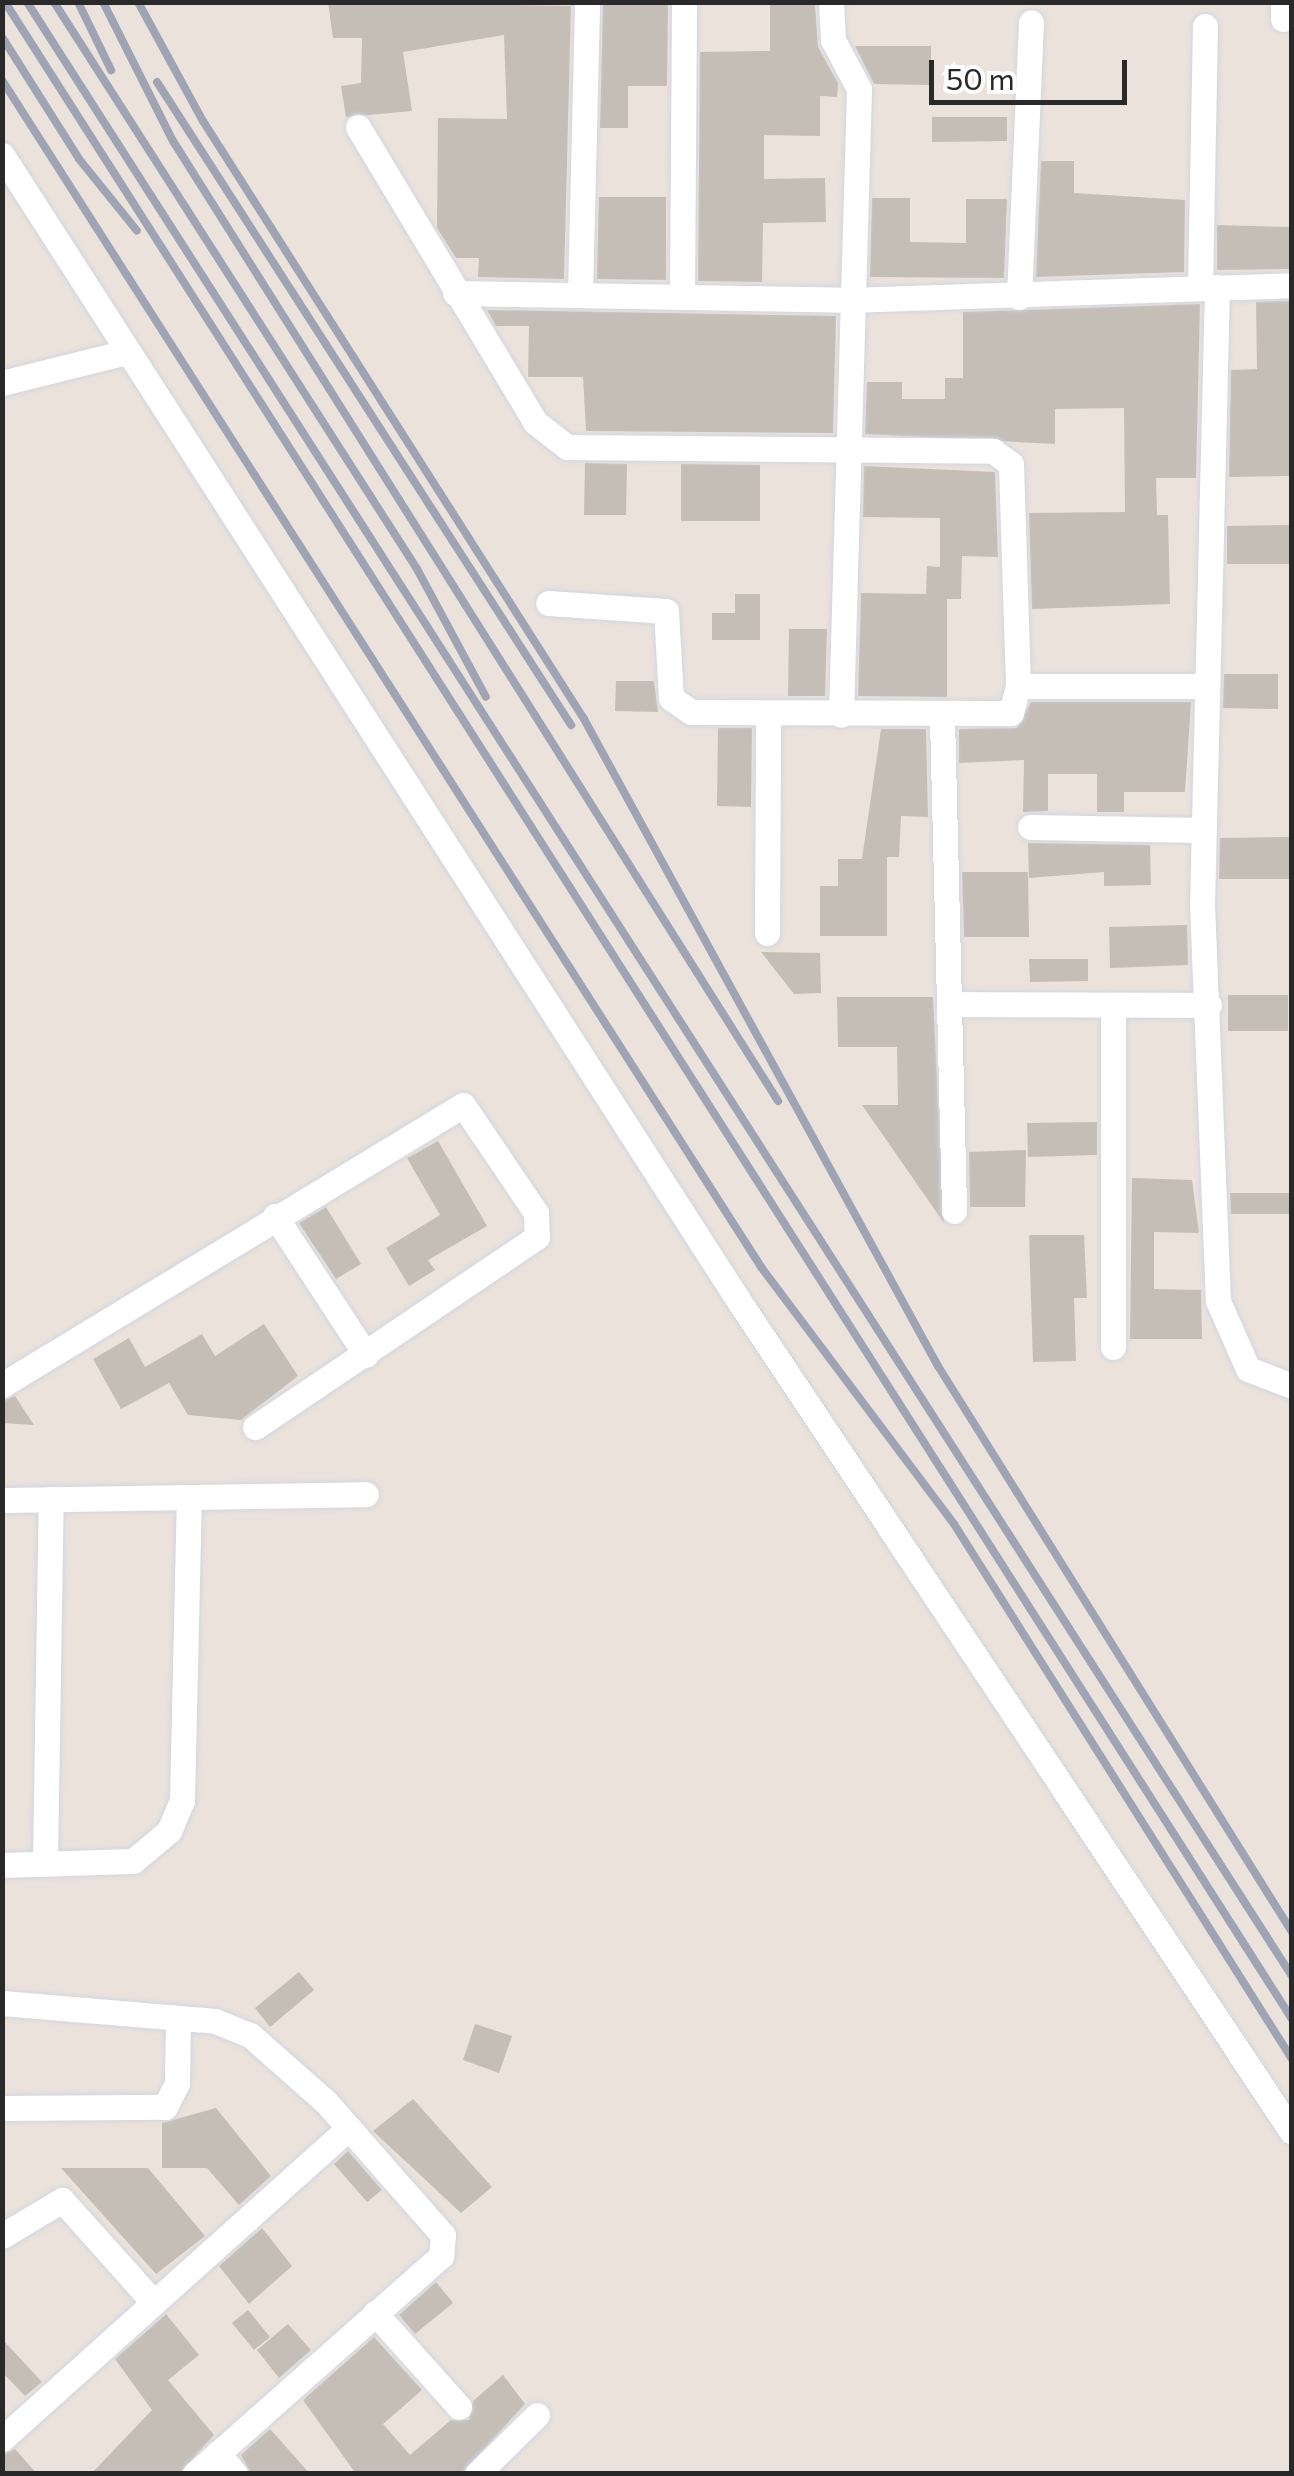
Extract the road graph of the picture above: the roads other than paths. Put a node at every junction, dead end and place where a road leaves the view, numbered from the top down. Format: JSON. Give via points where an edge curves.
{"nodes":[{"id":1,"x":587,"y":2,"type":"edge"},
{"id":2,"x":684,"y":2,"type":"edge"},
{"id":3,"x":831,"y":2,"type":"edge"},
{"id":4,"x":1031,"y":22,"type":"dead end"},
{"id":5,"x":1204,"y":26,"type":"dead end"},
{"id":6,"x":358,"y":126,"type":"dead end"},
{"id":7,"x":2,"y":155,"type":"edge"},
{"id":8,"x":1292,"y":285,"type":"edge"},
{"id":9,"x":1209,"y":286,"type":"junction"},
{"id":10,"x":456,"y":293,"type":"junction"},
{"id":11,"x":580,"y":294,"type":"junction"},
{"id":12,"x":682,"y":295,"type":"junction"},
{"id":13,"x":1019,"y":296,"type":"junction"},
{"id":14,"x":848,"y":300,"type":"junction"},
{"id":15,"x":126,"y":352,"type":"junction"},
{"id":16,"x":2,"y":383,"type":"edge"},
{"id":17,"x":848,"y":450,"type":"junction"},
{"id":18,"x":548,"y":603,"type":"dead end"},
{"id":19,"x":1018,"y":686,"type":"junction"},
{"id":20,"x":1204,"y":686,"type":"junction"},
{"id":21,"x":768,"y":715,"type":"junction"},
{"id":22,"x":841,"y":715,"type":"junction"},
{"id":23,"x":942,"y":717,"type":"junction"},
{"id":24,"x":1030,"y":828,"type":"dead end"},
{"id":25,"x":1203,"y":830,"type":"junction"},
{"id":26,"x":767,"y":933,"type":"dead end"},
{"id":27,"x":949,"y":1004,"type":"junction"},
{"id":28,"x":1113,"y":1005,"type":"junction"},
{"id":29,"x":1209,"y":1005,"type":"junction"},
{"id":30,"x":954,"y":1211,"type":"dead end"},
{"id":31,"x":274,"y":1216,"type":"junction"},
{"id":32,"x":1113,"y":1347,"type":"dead end"},
{"id":33,"x":366,"y":1355,"type":"junction"},
{"id":34,"x":2,"y":1385,"type":"edge"},
{"id":35,"x":1292,"y":1386,"type":"edge"},
{"id":36,"x":255,"y":1427,"type":"dead end"},
{"id":37,"x":366,"y":1494,"type":"dead end"},
{"id":38,"x":189,"y":1497,"type":"junction"},
{"id":39,"x":51,"y":1499,"type":"junction"},
{"id":40,"x":2,"y":1500,"type":"edge"},
{"id":41,"x":46,"y":1864,"type":"junction"},
{"id":42,"x":2,"y":1865,"type":"edge"},
{"id":43,"x":2,"y":2003,"type":"edge"},
{"id":44,"x":178,"y":2018,"type":"junction"},
{"id":45,"x":2,"y":2108,"type":"edge"},
{"id":46,"x":349,"y":2128,"type":"junction"},
{"id":47,"x":1292,"y":2132,"type":"edge"},
{"id":48,"x":2,"y":2236,"type":"edge"},
{"id":49,"x":154,"y":2304,"type":"junction"},
{"id":50,"x":375,"y":2314,"type":"junction"},
{"id":51,"x":459,"y":2408,"type":"dead end"},
{"id":52,"x":537,"y":2415,"type":"dead end"},
{"id":53,"x":2,"y":2439,"type":"edge"},
{"id":54,"x":218,"y":2453,"type":"junction"},
{"id":55,"x":195,"y":2474,"type":"edge"},
{"id":56,"x":236,"y":2474,"type":"edge"},
{"id":57,"x":477,"y":2474,"type":"edge"}],
"edges":[{"from":1,"to":11,"type":"street"},
{"from":2,"to":12,"type":"street"},
{"from":3,"to":14,"type":"street","via":[[833,40],[859,89]]},
{"from":4,"to":13,"type":"street"},
{"from":5,"to":9,"type":"street"},
{"from":6,"to":10,"type":"street"},
{"from":7,"to":15,"type":"street"},
{"from":8,"to":9,"type":"street"},
{"from":9,"to":13,"type":"street"},
{"from":9,"to":20,"type":"street"},
{"from":10,"to":11,"type":"street"},
{"from":10,"to":17,"type":"street","via":[[535,422],[567,446]]},
{"from":11,"to":12,"type":"street"},
{"from":12,"to":14,"type":"street"},
{"from":13,"to":14,"type":"street"},
{"from":14,"to":17,"type":"street"},
{"from":15,"to":16,"type":"street"},
{"from":15,"to":47,"type":"street","via":[[735,1295]]},
{"from":17,"to":19,"type":"street","via":[[992,450],[1011,464]]},
{"from":17,"to":22,"type":"street"},
{"from":18,"to":21,"type":"street","via":[[658,606],[669,620],[678,708]]},
{"from":19,"to":20,"type":"street"},
{"from":19,"to":23,"type":"street","via":[[1011,713]]},
{"from":20,"to":25,"type":"street"},
{"from":21,"to":22,"type":"street"},
{"from":21,"to":26,"type":"street"},
{"from":22,"to":23,"type":"street"},
{"from":23,"to":27,"type":"street"},
{"from":24,"to":25,"type":"street"},
{"from":25,"to":29,"type":"street"},
{"from":27,"to":28,"type":"street"},
{"from":27,"to":30,"type":"street"},
{"from":28,"to":29,"type":"street"},
{"from":28,"to":32,"type":"street"},
{"from":29,"to":35,"type":"street","via":[[1218,1301],[1248,1369]]},
{"from":31,"to":33,"type":"street"},
{"from":31,"to":33,"type":"street","via":[[441,1110],[463,1104],[476,1114],[536,1214],[537,1238]]},
{"from":31,"to":34,"type":"street"},
{"from":33,"to":36,"type":"street"},
{"from":37,"to":38,"type":"street"},
{"from":38,"to":39,"type":"street"},
{"from":38,"to":41,"type":"street","via":[[182,1802],[169,1831],[133,1861]]},
{"from":39,"to":40,"type":"street"},
{"from":39,"to":41,"type":"street"},
{"from":41,"to":42,"type":"street"},
{"from":43,"to":44,"type":"street"},
{"from":44,"to":45,"type":"street","via":[[177,2083],[164,2107]]},
{"from":44,"to":46,"type":"street","via":[[250,2034]]},
{"from":46,"to":49,"type":"street"},
{"from":46,"to":50,"type":"street","via":[[446,2246]]},
{"from":48,"to":49,"type":"street","via":[[62,2200]]},
{"from":49,"to":53,"type":"street"},
{"from":50,"to":51,"type":"street"},
{"from":50,"to":54,"type":"street"},
{"from":52,"to":57,"type":"street"},
{"from":54,"to":55,"type":"street"},
{"from":54,"to":56,"type":"street"}]}
